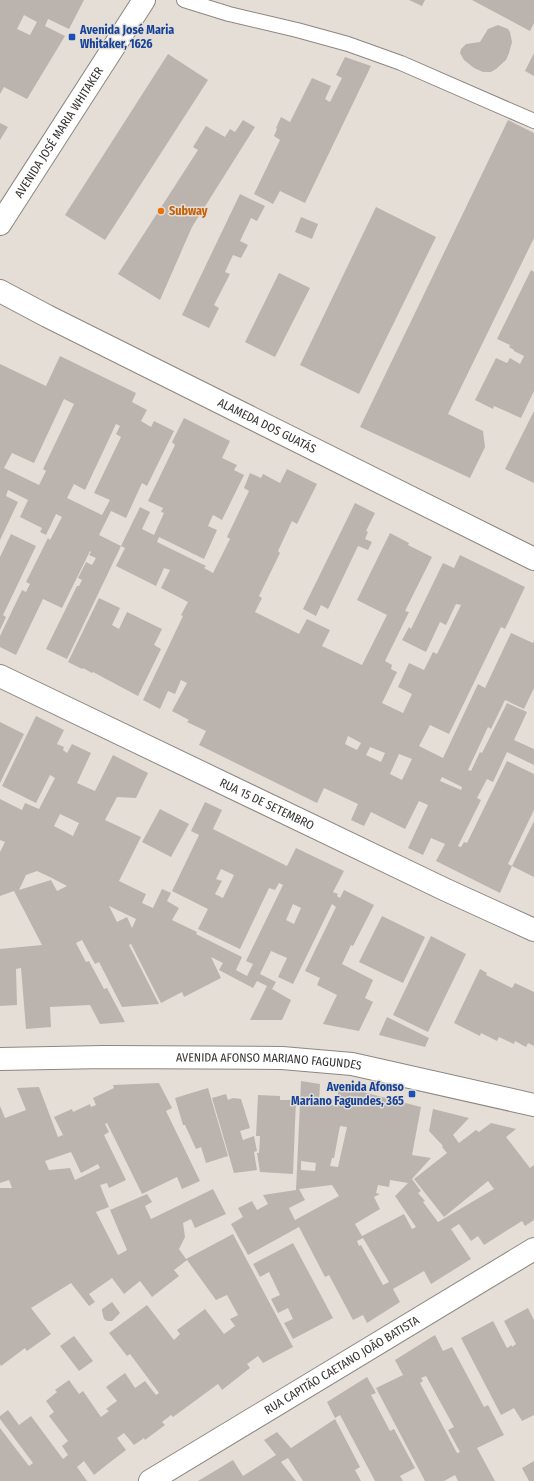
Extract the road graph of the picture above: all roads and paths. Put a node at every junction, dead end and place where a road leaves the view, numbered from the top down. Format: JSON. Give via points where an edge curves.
{"nodes":[{"id":1,"x":144,"y":0,"type":"edge"},
{"id":2,"x":184,"y":0,"type":"edge"},
{"id":3,"x":534,"y":121,"type":"edge"},
{"id":4,"x":0,"y":224,"type":"edge"},
{"id":5,"x":0,"y":291,"type":"edge"},
{"id":6,"x":534,"y":559,"type":"edge"},
{"id":7,"x":0,"y":676,"type":"edge"},
{"id":8,"x":534,"y":930,"type":"edge"},
{"id":9,"x":0,"y":1059,"type":"edge"},
{"id":10,"x":534,"y":1105,"type":"edge"},
{"id":11,"x":534,"y":1249,"type":"edge"},
{"id":12,"x":150,"y":1481,"type":"edge"}],
"edges":[{"from":1,"to":4,"type":"street","name":"AVENIDA JOSÉ MARIA WHITAKER"},
{"from":2,"to":3,"type":"lane","via":[[348,44],[401,63]]},
{"from":5,"to":6,"type":"street","name":"ALAMEDA DOS GUATÁS"},
{"from":7,"to":8,"type":"street","name":"RUA 15 DE SETEMBRO"},
{"from":9,"to":10,"type":"street","name":"AVENIDA AFONSO MARIANO FAGUNDES","via":[[274,1058],[345,1063]]},
{"from":11,"to":12,"type":"street","name":"RUA CAPITÃO CAETANO JOÃO BATISTA"}]}
